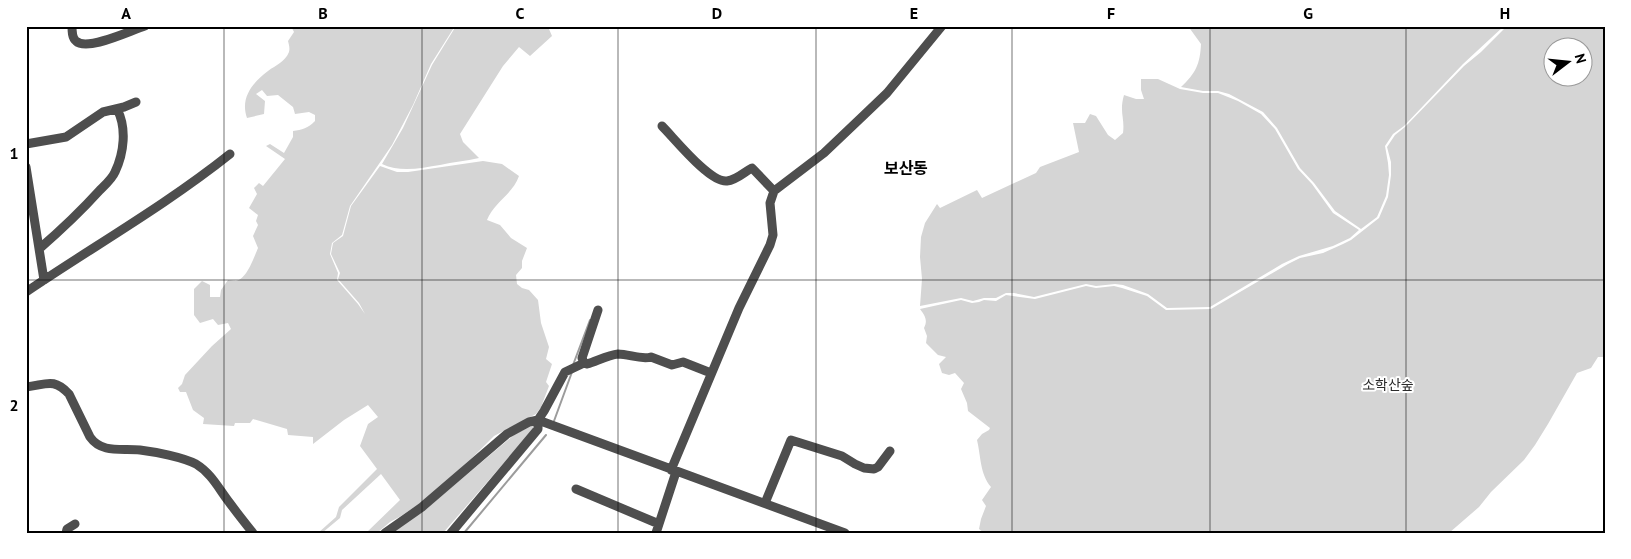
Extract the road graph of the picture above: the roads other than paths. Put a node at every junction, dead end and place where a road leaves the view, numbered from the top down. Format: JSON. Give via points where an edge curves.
{"nodes":[{"id":1,"x":72,"y":26,"type":"edge"},
{"id":2,"x":145,"y":26,"type":"edge"},
{"id":3,"x":942,"y":26,"type":"edge"},
{"id":4,"x":136,"y":102,"type":"dead end"},
{"id":5,"x":117,"y":109,"type":"junction"},
{"id":6,"x":662,"y":126,"type":"dead end"},
{"id":7,"x":26,"y":144,"type":"edge"},
{"id":8,"x":230,"y":154,"type":"dead end"},
{"id":9,"x":26,"y":167,"type":"edge"},
{"id":10,"x":774,"y":191,"type":"junction"},
{"id":11,"x":39,"y":248,"type":"junction"},
{"id":12,"x":44,"y":280,"type":"junction"},
{"id":13,"x":26,"y":292,"type":"edge"},
{"id":14,"x":598,"y":310,"type":"dead end"},
{"id":15,"x":577,"y":366,"type":"junction"},
{"id":16,"x":711,"y":373,"type":"junction"},
{"id":17,"x":26,"y":387,"type":"edge"},
{"id":18,"x":538,"y":420,"type":"junction"},
{"id":19,"x":890,"y":451,"type":"dead end"},
{"id":20,"x":673,"y":471,"type":"junction"},
{"id":21,"x":576,"y":489,"type":"dead end"},
{"id":22,"x":765,"y":503,"type":"junction"},
{"id":23,"x":75,"y":524,"type":"dead end"},
{"id":24,"x":657,"y":529,"type":"edge"},
{"id":25,"x":829,"y":530,"type":"edge"},
{"id":26,"x":66,"y":533,"type":"edge"},
{"id":27,"x":253,"y":533,"type":"edge"},
{"id":28,"x":385,"y":533,"type":"edge"},
{"id":29,"x":452,"y":533,"type":"edge"},
{"id":30,"x":845,"y":533,"type":"edge"}],
"edges":[{"from":1,"to":2,"type":"street","via":[[74,39],[84,45]]},
{"from":3,"to":10,"type":"street","via":[[887,93],[824,152]]},
{"from":4,"to":5,"type":"street"},
{"from":5,"to":7,"type":"street","via":[[103,112],[66,138]]},
{"from":5,"to":11,"type":"street","via":[[123,122],[123,133],[115,174],[71,221]]},
{"from":6,"to":10,"type":"street","via":[[715,178],[733,180],[752,168]]},
{"from":8,"to":12,"type":"street"},
{"from":9,"to":11,"type":"street"},
{"from":10,"to":16,"type":"street","via":[[770,203],[773,236]]},
{"from":11,"to":12,"type":"street"},
{"from":12,"to":13,"type":"street"},
{"from":14,"to":15,"type":"street"},
{"from":15,"to":16,"type":"street","via":[[618,354],[651,357],[672,365],[683,362]]},
{"from":15,"to":18,"type":"street","via":[[566,372]]},
{"from":16,"to":20,"type":"street"},
{"from":17,"to":27,"type":"street","via":[[52,382],[64,388],[94,444],[102,448],[151,452],[182,459],[202,468]]},
{"from":18,"to":20,"type":"street"},
{"from":18,"to":28,"type":"street","via":[[507,434],[428,503]]},
{"from":18,"to":29,"type":"street","via":[[538,429]]},
{"from":19,"to":22,"type":"street","via":[[874,469],[864,468],[842,456],[792,440]]},
{"from":20,"to":22,"type":"street"},
{"from":20,"to":24,"type":"street"},
{"from":21,"to":24,"type":"street"},
{"from":22,"to":25,"type":"street"},
{"from":23,"to":26,"type":"street"},
{"from":25,"to":30,"type":"street"}]}
